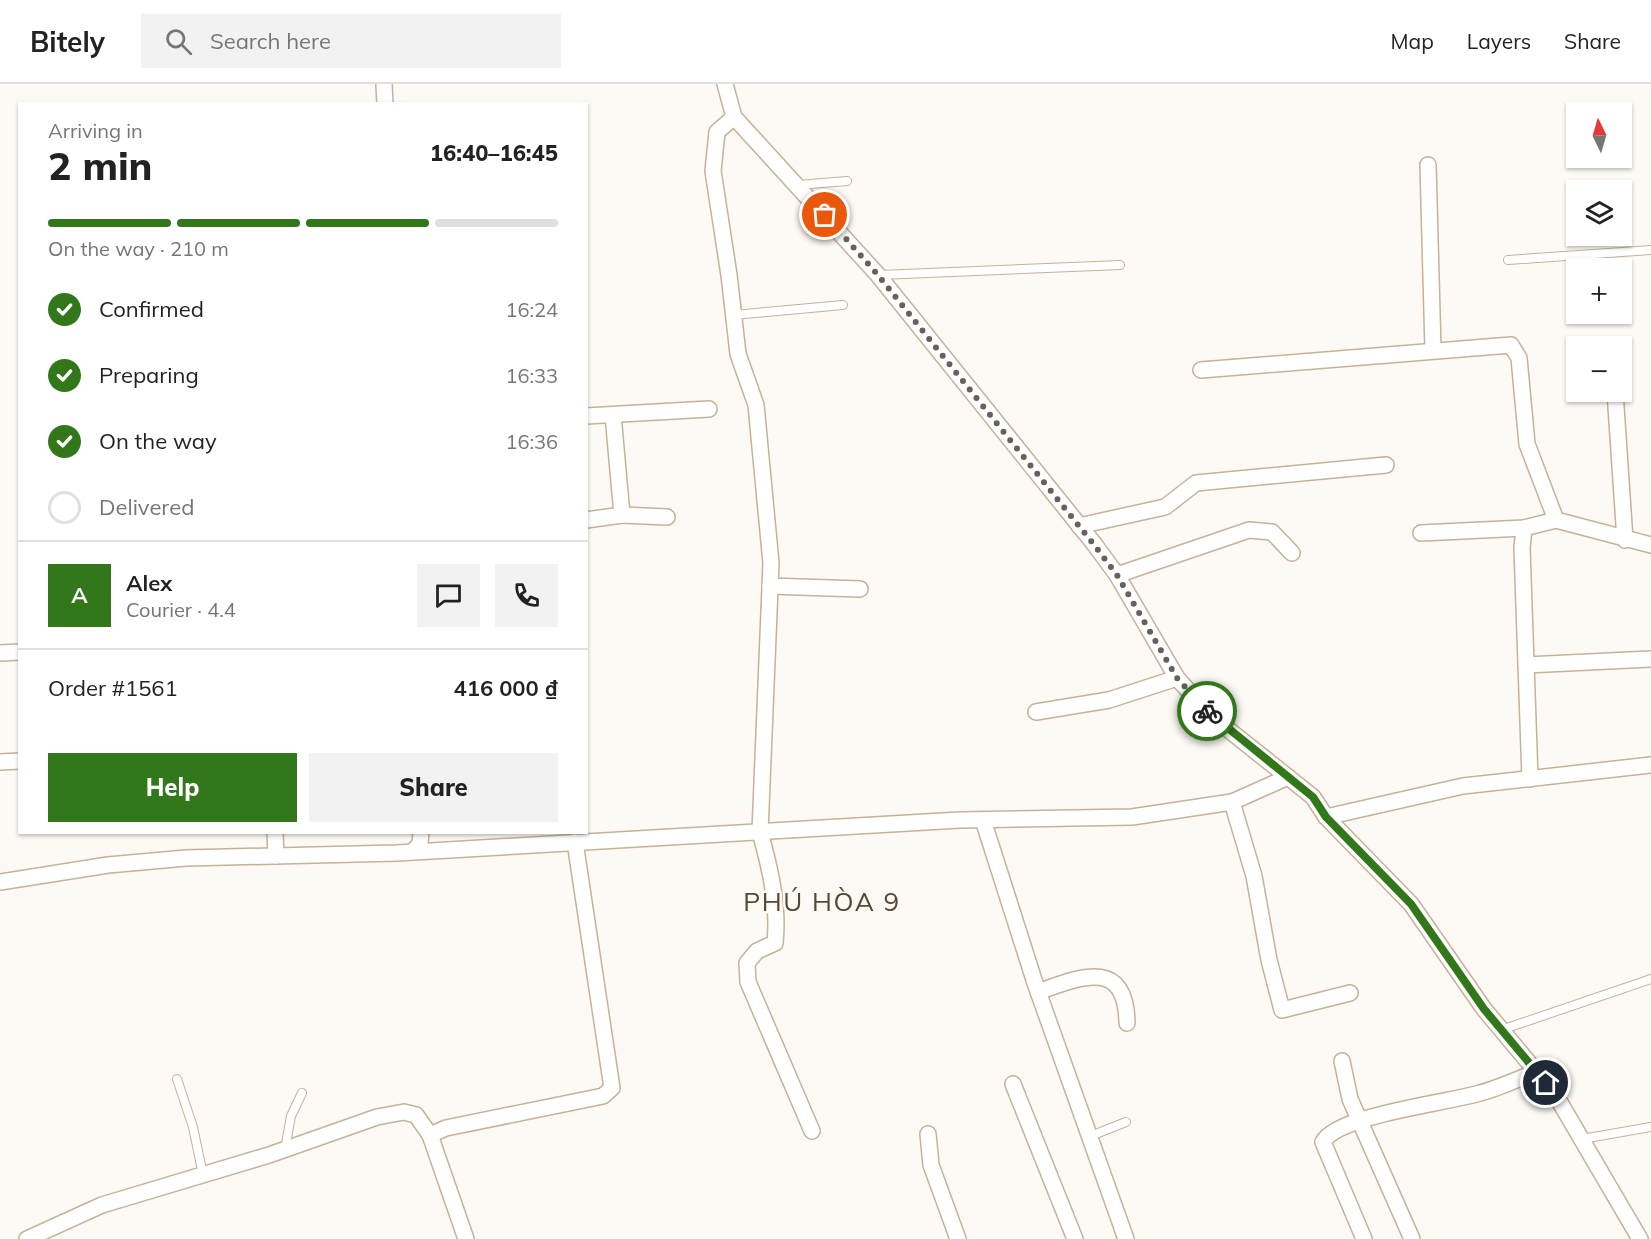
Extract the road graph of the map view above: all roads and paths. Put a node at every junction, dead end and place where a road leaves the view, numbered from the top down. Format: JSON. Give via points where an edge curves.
{"nodes":[{"id":1,"x":384,"y":84,"type":"edge"},
{"id":2,"x":724,"y":84,"type":"edge"},
{"id":3,"x":385,"y":102,"type":"edge"},
{"id":4,"x":734,"y":117,"type":"junction"},
{"id":5,"x":1428,"y":165,"type":"dead end"},
{"id":6,"x":848,"y":181,"type":"dead end"},
{"id":7,"x":798,"y":185,"type":"junction"},
{"id":8,"x":1651,"y":250,"type":"edge"},
{"id":9,"x":1508,"y":260,"type":"dead end"},
{"id":10,"x":1120,"y":265,"type":"dead end"},
{"id":11,"x":878,"y":275,"type":"junction"},
{"id":12,"x":843,"y":305,"type":"dead end"},
{"id":13,"x":733,"y":315,"type":"junction"},
{"id":14,"x":1433,"y":350,"type":"junction"},
{"id":15,"x":1201,"y":370,"type":"dead end"},
{"id":16,"x":1616,"y":402,"type":"edge"},
{"id":17,"x":709,"y":410,"type":"dead end"},
{"id":18,"x":613,"y":415,"type":"junction"},
{"id":19,"x":588,"y":416,"type":"edge"},
{"id":20,"x":1386,"y":465,"type":"dead end"},
{"id":21,"x":622,"y":515,"type":"junction"},
{"id":22,"x":667,"y":517,"type":"dead end"},
{"id":23,"x":588,"y":520,"type":"edge"},
{"id":24,"x":1556,"y":520,"type":"junction"},
{"id":25,"x":1079,"y":526,"type":"junction"},
{"id":26,"x":1524,"y":528,"type":"junction"},
{"id":27,"x":1421,"y":533,"type":"dead end"},
{"id":28,"x":1625,"y":540,"type":"junction"},
{"id":29,"x":1651,"y":545,"type":"edge"},
{"id":30,"x":1292,"y":553,"type":"dead end"},
{"id":31,"x":1117,"y":575,"type":"junction"},
{"id":32,"x":770,"y":586,"type":"junction"},
{"id":33,"x":860,"y":589,"type":"dead end"},
{"id":34,"x":18,"y":652,"type":"edge"},
{"id":35,"x":0,"y":653,"type":"edge"},
{"id":36,"x":1651,"y":659,"type":"edge"},
{"id":37,"x":1526,"y":665,"type":"junction"},
{"id":38,"x":1177,"y":678,"type":"junction"},
{"id":39,"x":1036,"y":712,"type":"dead end"},
{"id":40,"x":18,"y":761,"type":"edge"},
{"id":41,"x":0,"y":762,"type":"edge"},
{"id":42,"x":1651,"y":765,"type":"edge"},
{"id":43,"x":1288,"y":777,"type":"junction"},
{"id":44,"x":1530,"y":779,"type":"junction"},
{"id":45,"x":1233,"y":802,"type":"junction"},
{"id":46,"x":1326,"y":817,"type":"junction"},
{"id":47,"x":982,"y":820,"type":"junction"},
{"id":48,"x":760,"y":832,"type":"junction"},
{"id":49,"x":274,"y":834,"type":"edge"},
{"id":50,"x":421,"y":834,"type":"edge"},
{"id":51,"x":575,"y":842,"type":"junction"},
{"id":52,"x":414,"y":850,"type":"junction"},
{"id":53,"x":276,"y":856,"type":"junction"},
{"id":54,"x":0,"y":882,"type":"edge"},
{"id":55,"x":1651,"y":980,"type":"edge"},
{"id":56,"x":1038,"y":992,"type":"junction"},
{"id":57,"x":1350,"y":993,"type":"dead end"},
{"id":58,"x":1127,"y":1023,"type":"dead end"},
{"id":59,"x":1501,"y":1029,"type":"junction"},
{"id":60,"x":1342,"y":1061,"type":"dead end"},
{"id":61,"x":1536,"y":1072,"type":"junction"},
{"id":62,"x":177,"y":1079,"type":"dead end"},
{"id":63,"x":1013,"y":1084,"type":"dead end"},
{"id":64,"x":302,"y":1093,"type":"dead end"},
{"id":65,"x":1360,"y":1121,"type":"junction"},
{"id":66,"x":1125,"y":1122,"type":"dead end"},
{"id":67,"x":1651,"y":1127,"type":"edge"},
{"id":68,"x":812,"y":1131,"type":"dead end"},
{"id":69,"x":928,"y":1134,"type":"dead end"},
{"id":70,"x":430,"y":1135,"type":"junction"},
{"id":71,"x":1088,"y":1137,"type":"junction"},
{"id":72,"x":1582,"y":1139,"type":"junction"},
{"id":73,"x":285,"y":1149,"type":"junction"},
{"id":74,"x":203,"y":1175,"type":"junction"},
{"id":75,"x":27,"y":1239,"type":"edge"},
{"id":76,"x":465,"y":1239,"type":"edge"},
{"id":77,"x":958,"y":1239,"type":"edge"},
{"id":78,"x":1076,"y":1239,"type":"edge"},
{"id":79,"x":1126,"y":1239,"type":"edge"},
{"id":80,"x":1364,"y":1239,"type":"edge"},
{"id":81,"x":1412,"y":1239,"type":"edge"},
{"id":82,"x":1640,"y":1239,"type":"edge"}],
"edges":[{"from":1,"to":3,"type":"street"},
{"from":2,"to":4,"type":"street"},
{"from":4,"to":7,"type":"street"},
{"from":4,"to":13,"type":"street","via":[[717,132],[713,171]]},
{"from":5,"to":14,"type":"street"},
{"from":6,"to":7,"type":"lane"},
{"from":7,"to":11,"type":"street"},
{"from":8,"to":9,"type":"lane"},
{"from":10,"to":11,"type":"lane"},
{"from":11,"to":25,"type":"street"},
{"from":12,"to":13,"type":"lane"},
{"from":13,"to":32,"type":"street","via":[[738,354],[756,405]]},
{"from":14,"to":15,"type":"street"},
{"from":14,"to":24,"type":"street","via":[[1511,345],[1519,358],[1527,444]]},
{"from":16,"to":28,"type":"street"},
{"from":17,"to":18,"type":"street"},
{"from":18,"to":19,"type":"street"},
{"from":18,"to":21,"type":"street"},
{"from":20,"to":25,"type":"street","via":[[1196,483],[1165,507]]},
{"from":21,"to":22,"type":"street"},
{"from":21,"to":23,"type":"street"},
{"from":24,"to":26,"type":"street"},
{"from":24,"to":28,"type":"street"},
{"from":25,"to":31,"type":"street"},
{"from":26,"to":27,"type":"street"},
{"from":26,"to":37,"type":"street"},
{"from":28,"to":29,"type":"street"},
{"from":30,"to":31,"type":"street","via":[[1272,532],[1249,530]]},
{"from":31,"to":38,"type":"street"},
{"from":32,"to":33,"type":"street"},
{"from":32,"to":48,"type":"street"},
{"from":34,"to":35,"type":"street"},
{"from":36,"to":37,"type":"street"},
{"from":37,"to":44,"type":"street"},
{"from":38,"to":39,"type":"street","via":[[1109,700]]},
{"from":38,"to":43,"type":"street","via":[[1210,715]]},
{"from":40,"to":41,"type":"street"},
{"from":42,"to":44,"type":"street"},
{"from":43,"to":45,"type":"street"},
{"from":43,"to":46,"type":"street","via":[[1313,797]]},
{"from":44,"to":46,"type":"street","via":[[1463,786]]},
{"from":45,"to":47,"type":"street","via":[[1132,817]]},
{"from":45,"to":57,"type":"street","via":[[1254,876],[1282,1010]]},
{"from":46,"to":59,"type":"street","via":[[1411,904]]},
{"from":47,"to":48,"type":"street"},
{"from":47,"to":56,"type":"street"},
{"from":48,"to":51,"type":"street"},
{"from":48,"to":68,"type":"street","via":[[772,874],[777,926],[775,943],[757,951],[747,963],[748,982]]},
{"from":49,"to":53,"type":"street"},
{"from":50,"to":52,"type":"street","via":[[420,844]]},
{"from":51,"to":52,"type":"street"},
{"from":51,"to":70,"type":"street","via":[[612,1088],[603,1096],[446,1128]]},
{"from":52,"to":53,"type":"street"},
{"from":53,"to":54,"type":"street","via":[[119,864]]},
{"from":55,"to":59,"type":"lane"},
{"from":56,"to":58,"type":"street","via":[[1076,978],[1101,975],[1116,983],[1127,1006]]},
{"from":56,"to":71,"type":"street"},
{"from":59,"to":61,"type":"street"},
{"from":60,"to":65,"type":"street","via":[[1350,1099]]},
{"from":61,"to":65,"type":"street","via":[[1480,1093]]},
{"from":61,"to":72,"type":"street","via":[[1555,1094]]},
{"from":62,"to":74,"type":"lane"},
{"from":63,"to":78,"type":"street"},
{"from":64,"to":73,"type":"lane","via":[[291,1116]]},
{"from":65,"to":80,"type":"street","via":[[1327,1134],[1323,1142]]},
{"from":65,"to":81,"type":"street"},
{"from":66,"to":71,"type":"lane"},
{"from":67,"to":72,"type":"lane"},
{"from":69,"to":77,"type":"street","via":[[931,1165]]},
{"from":70,"to":73,"type":"street","via":[[416,1115],[404,1112],[377,1117]]},
{"from":70,"to":76,"type":"street"},
{"from":71,"to":79,"type":"street"},
{"from":72,"to":82,"type":"street"},
{"from":73,"to":74,"type":"street"},
{"from":74,"to":75,"type":"street","via":[[102,1205]]}]}
